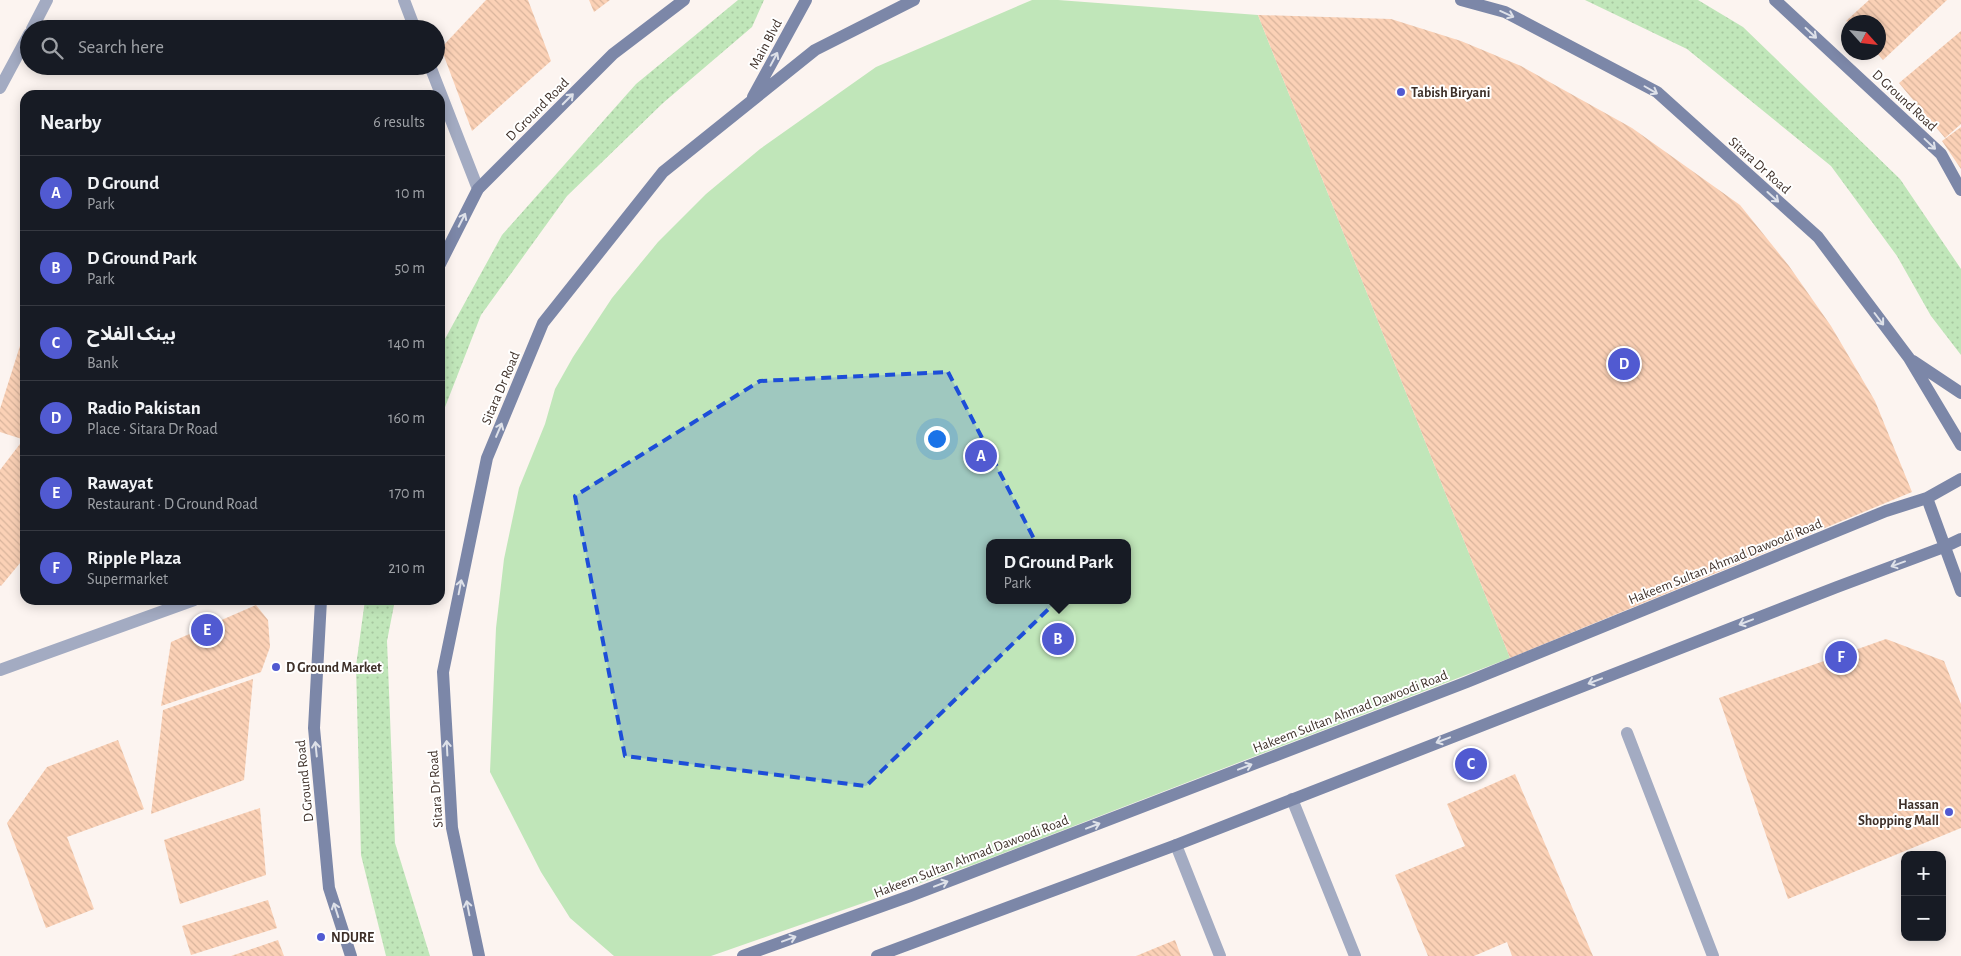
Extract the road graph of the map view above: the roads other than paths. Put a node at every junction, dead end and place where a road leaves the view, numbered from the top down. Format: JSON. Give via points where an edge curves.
{"nodes":[{"id":1,"x":47,"y":0,"type":"edge"},
{"id":2,"x":404,"y":0,"type":"edge"},
{"id":3,"x":684,"y":0,"type":"edge"},
{"id":4,"x":806,"y":0,"type":"edge"},
{"id":5,"x":914,"y":0,"type":"edge"},
{"id":6,"x":1461,"y":0,"type":"edge"},
{"id":7,"x":1775,"y":0,"type":"edge"},
{"id":8,"x":37,"y":20,"type":"edge"},
{"id":9,"x":412,"y":20,"type":"edge"},
{"id":10,"x":20,"y":51,"type":"edge"},
{"id":11,"x":434,"y":75,"type":"edge"},
{"id":12,"x":0,"y":88,"type":"edge"},
{"id":13,"x":439,"y":90,"type":"edge"},
{"id":14,"x":751,"y":102,"type":"junction"},
{"id":15,"x":445,"y":104,"type":"edge"},
{"id":16,"x":478,"y":189,"type":"junction"},
{"id":17,"x":1961,"y":190,"type":"edge"},
{"id":18,"x":445,"y":254,"type":"edge"},
{"id":19,"x":1909,"y":358,"type":"junction"},
{"id":20,"x":1961,"y":393,"type":"edge"},
{"id":21,"x":1961,"y":445,"type":"edge"},
{"id":22,"x":1961,"y":479,"type":"edge"},
{"id":23,"x":1927,"y":498,"type":"junction"},
{"id":24,"x":1961,"y":538,"type":"edge"},
{"id":25,"x":1944,"y":547,"type":"junction"},
{"id":26,"x":1961,"y":591,"type":"edge"},
{"id":27,"x":180,"y":605,"type":"edge"},
{"id":28,"x":321,"y":605,"type":"edge"},
{"id":29,"x":0,"y":670,"type":"edge"},
{"id":30,"x":1627,"y":733,"type":"dead end"},
{"id":31,"x":1292,"y":799,"type":"junction"},
{"id":32,"x":1176,"y":845,"type":"junction"},
{"id":33,"x":477,"y":954,"type":"edge"},
{"id":34,"x":351,"y":956,"type":"edge"},
{"id":35,"x":743,"y":956,"type":"edge"},
{"id":36,"x":877,"y":956,"type":"edge"},
{"id":37,"x":1220,"y":956,"type":"edge"},
{"id":38,"x":1355,"y":956,"type":"edge"},
{"id":39,"x":1714,"y":956,"type":"edge"}],
"edges":[{"from":1,"to":8,"type":"street"},
{"from":2,"to":9,"type":"street"},
{"from":16,"to":3,"type":"street","name":"D Ground Road","one_way":true,"via":[[613,54]]},
{"from":14,"to":4,"type":"street","name":"Main Blvd","one_way":true},
{"from":5,"to":14,"type":"street","name":"Sitara Dr Road","via":[[816,50]]},
{"from":6,"to":19,"type":"street","name":"Sitara Dr Road","one_way":true,"via":[[1504,12],[1657,92],[1818,237]]},
{"from":7,"to":17,"type":"street","name":"D Ground Road","one_way":true,"via":[[1941,154]]},
{"from":10,"to":12,"type":"street"},
{"from":11,"to":13,"type":"street"},
{"from":33,"to":14,"type":"street","name":"Sitara Dr Road","one_way":true,"via":[[452,828],[443,672],[487,458],[543,323],[663,172]]},
{"from":15,"to":16,"type":"street"},
{"from":18,"to":16,"type":"street","name":"D Ground Road","one_way":true},
{"from":19,"to":20,"type":"street"},
{"from":19,"to":21,"type":"street","name":"Sitara Dr Road"},
{"from":22,"to":23,"type":"street","name":"Hakeem Sultan Ahmad Dawoodi Road"},
{"from":23,"to":25,"type":"street"},
{"from":35,"to":23,"type":"street","name":"Hakeem Sultan Ahmad Dawoodi Road","one_way":true,"via":[[910,896],[1468,682],[1886,511]]},
{"from":24,"to":25,"type":"street"},
{"from":25,"to":26,"type":"street"},
{"from":25,"to":31,"type":"street","one_way":true},
{"from":27,"to":29,"type":"street"},
{"from":34,"to":28,"type":"street","name":"D Ground Road","one_way":true,"via":[[329,888],[314,728]]},
{"from":30,"to":39,"type":"street"},
{"from":31,"to":32,"type":"street"},
{"from":31,"to":38,"type":"street"},
{"from":32,"to":36,"type":"street"},
{"from":32,"to":37,"type":"street"}]}
